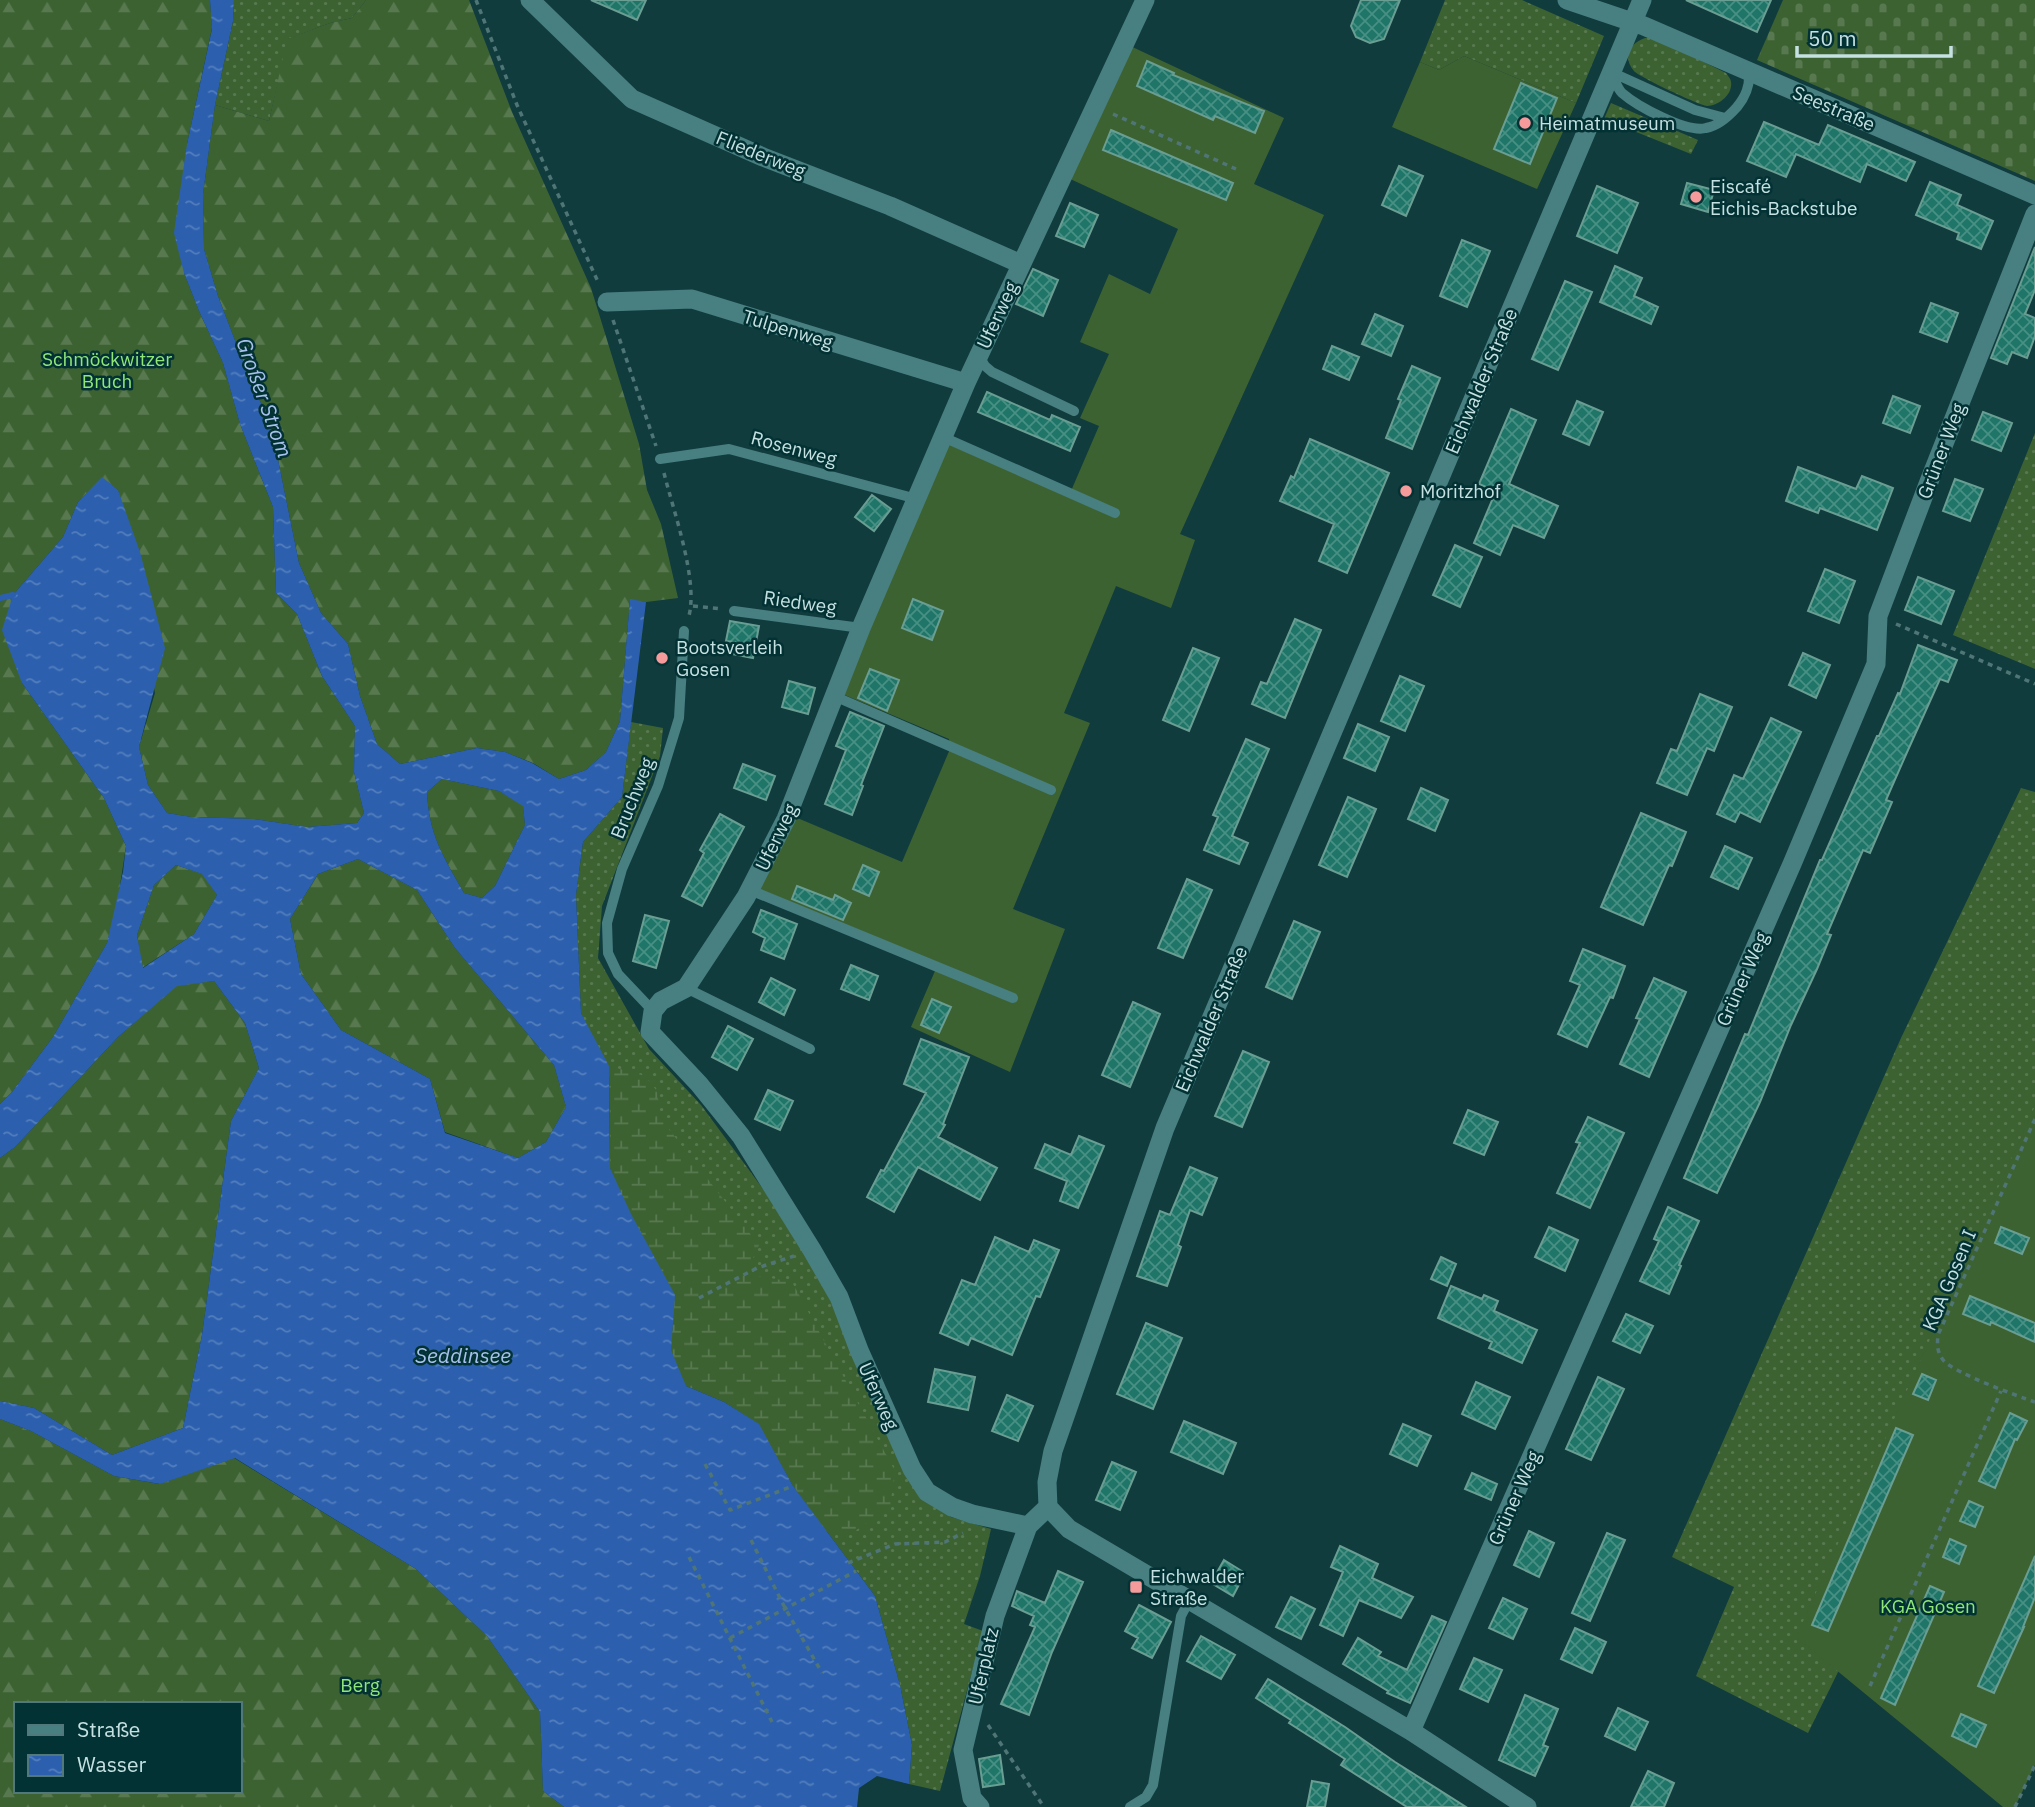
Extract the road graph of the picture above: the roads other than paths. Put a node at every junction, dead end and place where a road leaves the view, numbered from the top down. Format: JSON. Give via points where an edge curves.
{"nodes":[{"id":1,"x":530,"y":0,"type":"edge"},
{"id":2,"x":1145,"y":0,"type":"edge"},
{"id":3,"x":1567,"y":0,"type":"edge"},
{"id":4,"x":1642,"y":0,"type":"edge"},
{"id":5,"x":1632,"y":22,"type":"junction"},
{"id":6,"x":1611,"y":72,"type":"junction"},
{"id":7,"x":1749,"y":72,"type":"junction"},
{"id":8,"x":1725,"y":118,"type":"junction"},
{"id":9,"x":2035,"y":195,"type":"edge"},
{"id":10,"x":2035,"y":214,"type":"edge"},
{"id":11,"x":1021,"y":264,"type":"junction"},
{"id":12,"x":607,"y":302,"type":"dead end"},
{"id":13,"x":979,"y":355,"type":"junction"},
{"id":14,"x":966,"y":383,"type":"junction"},
{"id":15,"x":1074,"y":411,"type":"dead end"},
{"id":16,"x":943,"y":437,"type":"junction"},
{"id":17,"x":660,"y":459,"type":"dead end"},
{"id":18,"x":917,"y":499,"type":"junction"},
{"id":19,"x":1115,"y":513,"type":"dead end"},
{"id":20,"x":734,"y":611,"type":"road end"},
{"id":21,"x":861,"y":628,"type":"junction"},
{"id":22,"x":684,"y":631,"type":"road end"},
{"id":23,"x":834,"y":696,"type":"junction"},
{"id":24,"x":1051,"y":790,"type":"dead end"},
{"id":25,"x":750,"y":890,"type":"junction"},
{"id":26,"x":686,"y":988,"type":"junction"},
{"id":27,"x":1013,"y":998,"type":"dead end"},
{"id":28,"x":653,"y":1011,"type":"junction"},
{"id":29,"x":810,"y":1049,"type":"dead end"},
{"id":30,"x":1048,"y":1507,"type":"junction"},
{"id":31,"x":1028,"y":1526,"type":"junction"},
{"id":32,"x":1189,"y":1601,"type":"junction"},
{"id":33,"x":1411,"y":1731,"type":"junction"},
{"id":34,"x":980,"y":1807,"type":"edge"},
{"id":35,"x":1130,"y":1807,"type":"edge"},
{"id":36,"x":1527,"y":1807,"type":"edge"}],
"edges":[{"from":1,"to":11,"type":"street","name":"Fliederweg","via":[[632,99]]},
{"from":2,"to":11,"type":"street","name":"Uferweg"},
{"from":3,"to":5,"type":"street","name":"Seestraße"},
{"from":4,"to":5,"type":"street","name":"Eichwalder Straße"},
{"from":5,"to":6,"type":"street","name":"Eichwalder Straße"},
{"from":5,"to":7,"type":"street","name":"Seestraße"},
{"from":6,"to":8,"type":"lane","via":[[1705,114]]},
{"from":6,"to":8,"type":"lane","via":[[1620,91],[1687,128],[1706,128]]},
{"from":6,"to":30,"type":"street","name":"Eichwalder Straße","via":[[1165,1128],[1054,1451],[1047,1482]]},
{"from":7,"to":8,"type":"lane","via":[[1744,98]]},
{"from":7,"to":9,"type":"street","name":"Seestraße"},
{"from":10,"to":33,"type":"street","name":"Grüner Weg","via":[[1878,616],[1876,664]]},
{"from":11,"to":13,"type":"street","name":"Uferweg"},
{"from":12,"to":14,"type":"street","name":"Tulpenweg","via":[[692,299]]},
{"from":13,"to":14,"type":"street","name":"Uferweg"},
{"from":13,"to":15,"type":"lane","via":[[987,369]]},
{"from":14,"to":16,"type":"street","name":"Uferweg"},
{"from":16,"to":18,"type":"street","name":"Uferweg"},
{"from":16,"to":19,"type":"lane"},
{"from":17,"to":18,"type":"lane","name":"Rosenweg","via":[[729,449]]},
{"from":18,"to":21,"type":"street","name":"Uferweg"},
{"from":20,"to":21,"type":"lane","name":"Riedweg"},
{"from":21,"to":23,"type":"street","name":"Uferweg"},
{"from":22,"to":28,"type":"lane","name":"Bruchweg","via":[[680,718],[658,786],[622,869],[607,923],[608,953],[618,974]]},
{"from":23,"to":24,"type":"lane"},
{"from":23,"to":25,"type":"street","name":"Uferweg","via":[[786,819]]},
{"from":25,"to":26,"type":"street","name":"Uferweg"},
{"from":25,"to":27,"type":"lane"},
{"from":26,"to":28,"type":"street","name":"Uferweg","via":[[661,1001]]},
{"from":26,"to":29,"type":"lane"},
{"from":28,"to":31,"type":"street","name":"Uferweg","via":[[650,1032],[741,1136],[813,1250],[839,1297],[912,1469],[928,1492],[972,1514]]},
{"from":30,"to":31,"type":"street"},
{"from":30,"to":32,"type":"street","via":[[1069,1529]]},
{"from":31,"to":34,"type":"street","name":"Uferplatz","via":[[995,1616],[962,1750],[972,1798]]},
{"from":32,"to":33,"type":"street"},
{"from":32,"to":35,"type":"lane","via":[[1181,1616],[1153,1785],[1146,1797]]},
{"from":33,"to":36,"type":"street"}]}
